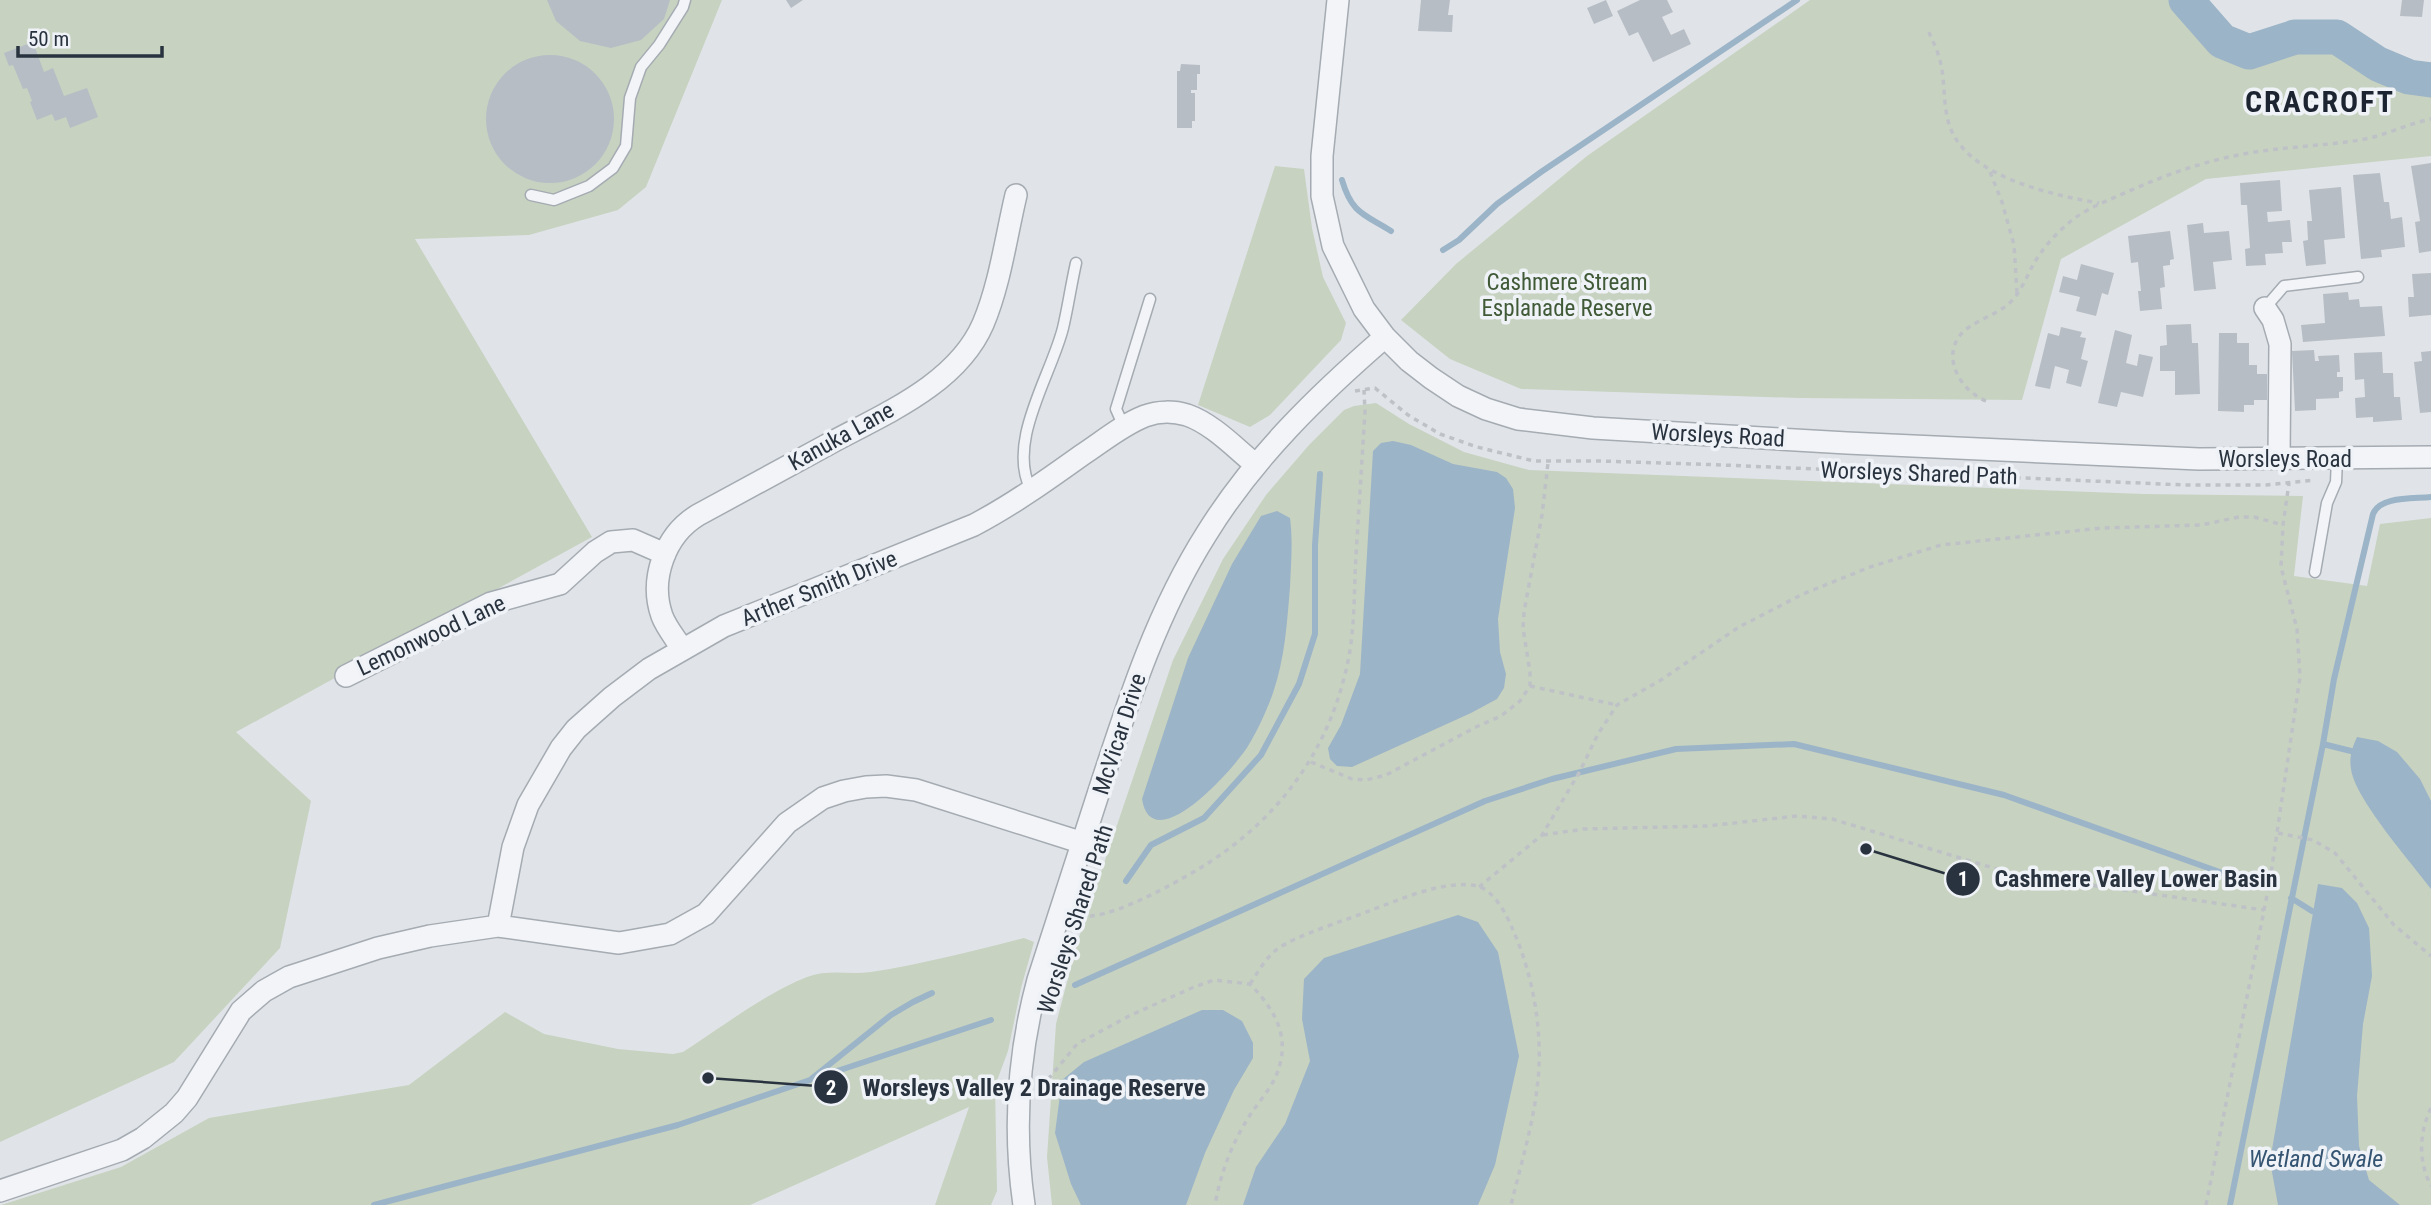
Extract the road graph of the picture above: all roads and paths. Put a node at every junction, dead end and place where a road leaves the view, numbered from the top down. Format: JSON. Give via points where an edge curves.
{"nodes":[{"id":1,"x":685,"y":0,"type":"edge"},
{"id":2,"x":1338,"y":0,"type":"edge"},
{"id":3,"x":1929,"y":32,"type":"dead end"},
{"id":4,"x":2431,"y":119,"type":"edge"},
{"id":5,"x":1989,"y":170,"type":"junction"},
{"id":6,"x":531,"y":195,"type":"dead end"},
{"id":7,"x":1016,"y":195,"type":"dead end"},
{"id":8,"x":2101,"y":203,"type":"junction"},
{"id":9,"x":1076,"y":263,"type":"dead end"},
{"id":10,"x":2358,"y":277,"type":"dead end"},
{"id":11,"x":2017,"y":294,"type":"junction"},
{"id":12,"x":1150,"y":299,"type":"dead end"},
{"id":13,"x":2265,"y":308,"type":"joint"},
{"id":14,"x":1385,"y":337,"type":"junction"},
{"id":15,"x":1369,"y":381,"type":"dead end"},
{"id":16,"x":1375,"y":388,"type":"junction"},
{"id":17,"x":1364,"y":390,"type":"junction"},
{"id":18,"x":1350,"y":393,"type":"dead end"},
{"id":19,"x":1986,"y":401,"type":"dead end"},
{"id":20,"x":1124,"y":426,"type":"junction"},
{"id":21,"x":2431,"y":457,"type":"edge"},
{"id":22,"x":2279,"y":459,"type":"junction"},
{"id":23,"x":1548,"y":463,"type":"junction"},
{"id":24,"x":1256,"y":465,"type":"junction"},
{"id":25,"x":2336,"y":467,"type":"junction"},
{"id":26,"x":2289,"y":484,"type":"junction"},
{"id":27,"x":1031,"y":490,"type":"junction"},
{"id":28,"x":2283,"y":525,"type":"junction"},
{"id":29,"x":664,"y":554,"type":"junction"},
{"id":30,"x":2315,"y":572,"type":"dead end"},
{"id":31,"x":682,"y":649,"type":"junction"},
{"id":32,"x":346,"y":676,"type":"dead end"},
{"id":33,"x":1530,"y":686,"type":"junction"},
{"id":34,"x":1617,"y":705,"type":"junction"},
{"id":35,"x":1311,"y":762,"type":"junction"},
{"id":36,"x":2278,"y":833,"type":"junction"},
{"id":37,"x":1542,"y":835,"type":"junction"},
{"id":38,"x":1083,"y":843,"type":"junction"},
{"id":39,"x":1479,"y":887,"type":"junction"},
{"id":40,"x":1080,"y":905,"type":"dead end"},
{"id":41,"x":2264,"y":910,"type":"junction"},
{"id":42,"x":1076,"y":916,"type":"dead end"},
{"id":43,"x":1090,"y":917,"type":"dead end"},
{"id":44,"x":498,"y":926,"type":"junction"},
{"id":45,"x":2431,"y":956,"type":"edge"},
{"id":46,"x":1250,"y":984,"type":"junction"},
{"id":47,"x":1046,"y":1082,"type":"dead end"},
{"id":48,"x":2431,"y":1108,"type":"edge"},
{"id":49,"x":2431,"y":1186,"type":"edge"},
{"id":50,"x":0,"y":1191,"type":"edge"},
{"id":51,"x":1024,"y":1205,"type":"edge"},
{"id":52,"x":1215,"y":1205,"type":"edge"},
{"id":53,"x":1511,"y":1205,"type":"edge"},
{"id":54,"x":2206,"y":1205,"type":"edge"}],
"edges":[{"from":1,"to":6,"type":"lane","via":[[641,67],[630,98],[626,146],[613,168],[589,186],[554,200]]},
{"from":2,"to":14,"type":"street","name":"Worsleys Road","via":[[1322,196],[1333,246],[1348,280]]},
{"from":3,"to":5,"type":"path","via":[[1939,58],[1955,138]]},
{"from":4,"to":8,"type":"path","via":[[2361,140],[2267,150],[2196,164]]},
{"from":5,"to":8,"type":"path","via":[[2048,192]]},
{"from":5,"to":11,"type":"path","via":[[2014,245]]},
{"from":7,"to":29,"type":"street","name":"Kanuka Lane","via":[[983,324],[960,360],[884,415],[689,520]]},
{"from":8,"to":11,"type":"path","via":[[2071,220],[2051,241]]},
{"from":9,"to":27,"type":"lane","via":[[1063,329],[1023,445]]},
{"from":10,"to":13,"type":"lane","via":[[2284,286]]},
{"from":11,"to":19,"type":"path","via":[[2006,307],[1962,333],[1955,345],[1956,373]]},
{"from":12,"to":20,"type":"lane","via":[[1116,409]]},
{"from":13,"to":22,"type":"street","via":[[2280,344]]},
{"from":14,"to":22,"type":"street","name":"Worsleys Road","via":[[1409,361],[1458,396],[1496,412],[1546,423],[2089,455]]},
{"from":14,"to":24,"type":"street","name":"McVicar Drive","via":[[1310,405]]},
{"from":15,"to":16,"type":"path","name":"Worsleys Shared Path"},
{"from":16,"to":17,"type":"path"},
{"from":16,"to":23,"type":"path","name":"Worsleys Shared Path","via":[[1440,434],[1519,459]]},
{"from":17,"to":18,"type":"path"},
{"from":17,"to":35,"type":"path","via":[[1349,653],[1336,702]]},
{"from":20,"to":24,"type":"street","name":"Arther Smith Drive","via":[[1163,412],[1186,415],[1212,429]]},
{"from":20,"to":27,"type":"street","name":"Arther Smith Drive"},
{"from":21,"to":25,"type":"street","name":"Worsleys Road"},
{"from":22,"to":25,"type":"street","name":"Worsleys Road"},
{"from":23,"to":26,"type":"path","name":"Worsleys Shared Path","via":[[1696,464],[2159,485]]},
{"from":23,"to":33,"type":"path","via":[[1523,620]]},
{"from":24,"to":38,"type":"street","name":"McVicar Drive","via":[[1207,532],[1163,614]]},
{"from":25,"to":26,"type":"path","name":"Worsleys Shared Path"},
{"from":25,"to":30,"type":"lane"},
{"from":26,"to":28,"type":"path"},
{"from":27,"to":31,"type":"street","name":"Arther Smith Drive","via":[[974,525],[724,626]]},
{"from":28,"to":34,"type":"path","via":[[2239,517],[2200,525],[2102,528],[1941,545],[1870,566],[1803,594],[1739,627]]},
{"from":28,"to":36,"type":"path","via":[[2281,567],[2297,629],[2300,677]]},
{"from":29,"to":31,"type":"street","name":"Kanuka Lane","via":[[658,597],[662,617]]},
{"from":29,"to":32,"type":"street","name":"Lemonwood Lane","via":[[633,540],[611,542],[560,584],[491,603]]},
{"from":31,"to":44,"type":"street","name":"Arther Smith Drive","via":[[612,697],[561,748],[519,825]]},
{"from":33,"to":34,"type":"path"},
{"from":33,"to":35,"type":"path","via":[[1501,716],[1386,775],[1352,779]]},
{"from":34,"to":37,"type":"path"},
{"from":35,"to":43,"type":"path","via":[[1276,807],[1208,865],[1113,911]]},
{"from":36,"to":41,"type":"path"},
{"from":36,"to":45,"type":"path","via":[[2313,840],[2336,853],[2394,925]]},
{"from":37,"to":39,"type":"path"},
{"from":37,"to":41,"type":"path","via":[[1797,816],[1832,819],[2013,874]]},
{"from":38,"to":44,"type":"street","via":[[916,790],[866,787],[823,798],[796,816],[706,914],[670,934],[619,943]]},
{"from":38,"to":51,"type":"street","name":"McVicar Drive","via":[[1027,1018],[1018,1124]]},
{"from":39,"to":46,"type":"path","via":[[1446,886],[1294,941],[1277,949]]},
{"from":39,"to":53,"type":"path","via":[[1508,917],[1536,1009],[1538,1079]]},
{"from":40,"to":42,"type":"path","name":"Worsleys Shared Path"},
{"from":41,"to":54,"type":"path"},
{"from":44,"to":50,"type":"street","via":[[404,942],[289,977],[241,1011],[187,1098],[144,1138],[122,1150]]},
{"from":46,"to":47,"type":"path","via":[[1214,980],[1131,1015],[1077,1044]]},
{"from":46,"to":52,"type":"path","via":[[1278,1022],[1281,1063],[1231,1151]]},
{"from":48,"to":49,"type":"path","via":[[2421,1140]]}]}
